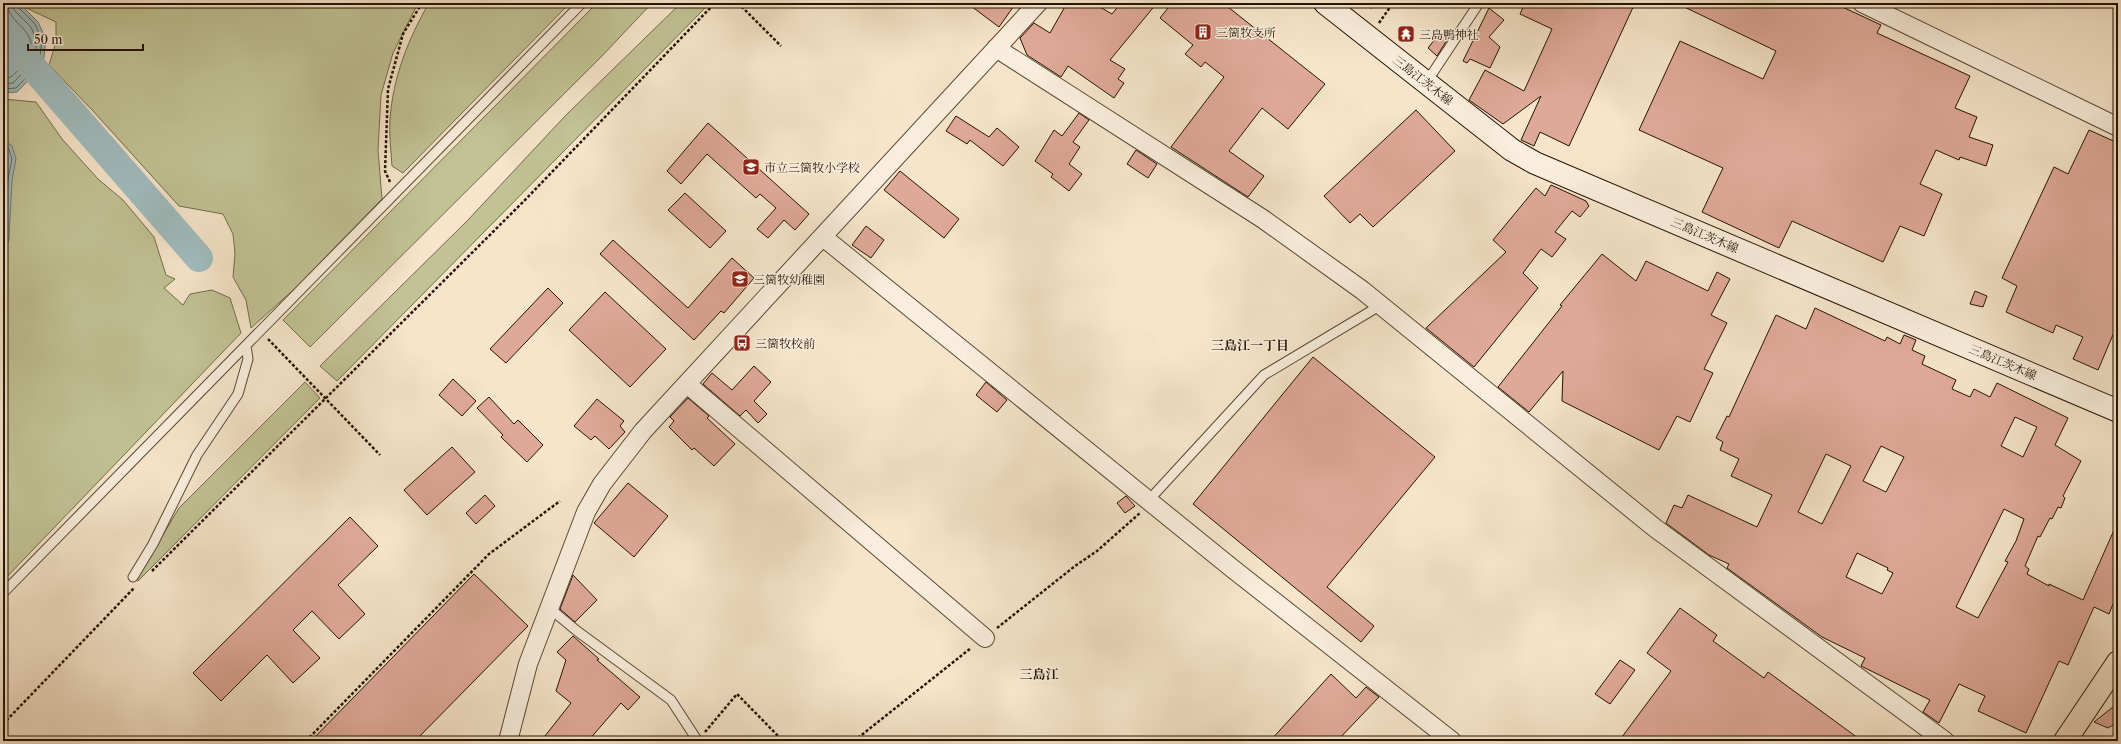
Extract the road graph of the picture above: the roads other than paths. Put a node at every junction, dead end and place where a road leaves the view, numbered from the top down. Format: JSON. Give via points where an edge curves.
{"nodes":[{"id":1,"x":582,"y":3,"type":"edge"},
{"id":2,"x":1038,"y":3,"type":"edge"},
{"id":3,"x":1325,"y":3,"type":"edge"},
{"id":4,"x":1479,"y":3,"type":"edge"},
{"id":5,"x":1862,"y":3,"type":"edge"},
{"id":6,"x":996,"y":48,"type":"junction"},
{"id":7,"x":1426,"y":83,"type":"junction"},
{"id":8,"x":2118,"y":127,"type":"edge"},
{"id":9,"x":823,"y":237,"type":"junction"},
{"id":10,"x":1381,"y":305,"type":"junction"},
{"id":11,"x":246,"y":346,"type":"junction"},
{"id":12,"x":687,"y":384,"type":"junction"},
{"id":13,"x":2118,"y":410,"type":"edge"},
{"id":14,"x":1149,"y":500,"type":"junction"},
{"id":15,"x":137,"y":580,"type":"road end"},
{"id":16,"x":3,"y":593,"type":"edge"},
{"id":17,"x":548,"y":607,"type":"junction"},
{"id":18,"x":984,"y":638,"type":"road end"},
{"id":19,"x":2118,"y":662,"type":"edge"},
{"id":20,"x":698,"y":740,"type":"edge"},
{"id":21,"x":508,"y":741,"type":"edge"},
{"id":22,"x":1452,"y":741,"type":"edge"},
{"id":23,"x":1945,"y":741,"type":"edge"},
{"id":24,"x":2065,"y":741,"type":"edge"}],
"edges":[{"from":1,"to":11,"type":"lane"},
{"from":2,"to":6,"type":"street"},
{"from":3,"to":7,"type":"main road","name":"三島江茨木線"},
{"from":4,"to":7,"type":"lane"},
{"from":5,"to":8,"type":"street"},
{"from":6,"to":9,"type":"street"},
{"from":6,"to":10,"type":"street","via":[[1263,219]]},
{"from":7,"to":13,"type":"main road","name":"三島江茨木線","via":[[1512,150],[1535,163]]},
{"from":9,"to":12,"type":"street"},
{"from":9,"to":14,"type":"street"},
{"from":10,"to":14,"type":"lane","via":[[1264,375]]},
{"from":10,"to":23,"type":"street","via":[[1655,528]]},
{"from":11,"to":15,"type":"lane","via":[[248,359],[238,394],[197,455]]},
{"from":11,"to":16,"type":"lane"},
{"from":12,"to":17,"type":"street","via":[[643,431],[602,484],[586,512]]},
{"from":12,"to":18,"type":"street"},
{"from":14,"to":22,"type":"street"},
{"from":17,"to":20,"type":"lane","via":[[670,700]]},
{"from":17,"to":21,"type":"street","via":[[528,664]]},
{"from":19,"to":24,"type":"main road"}]}
